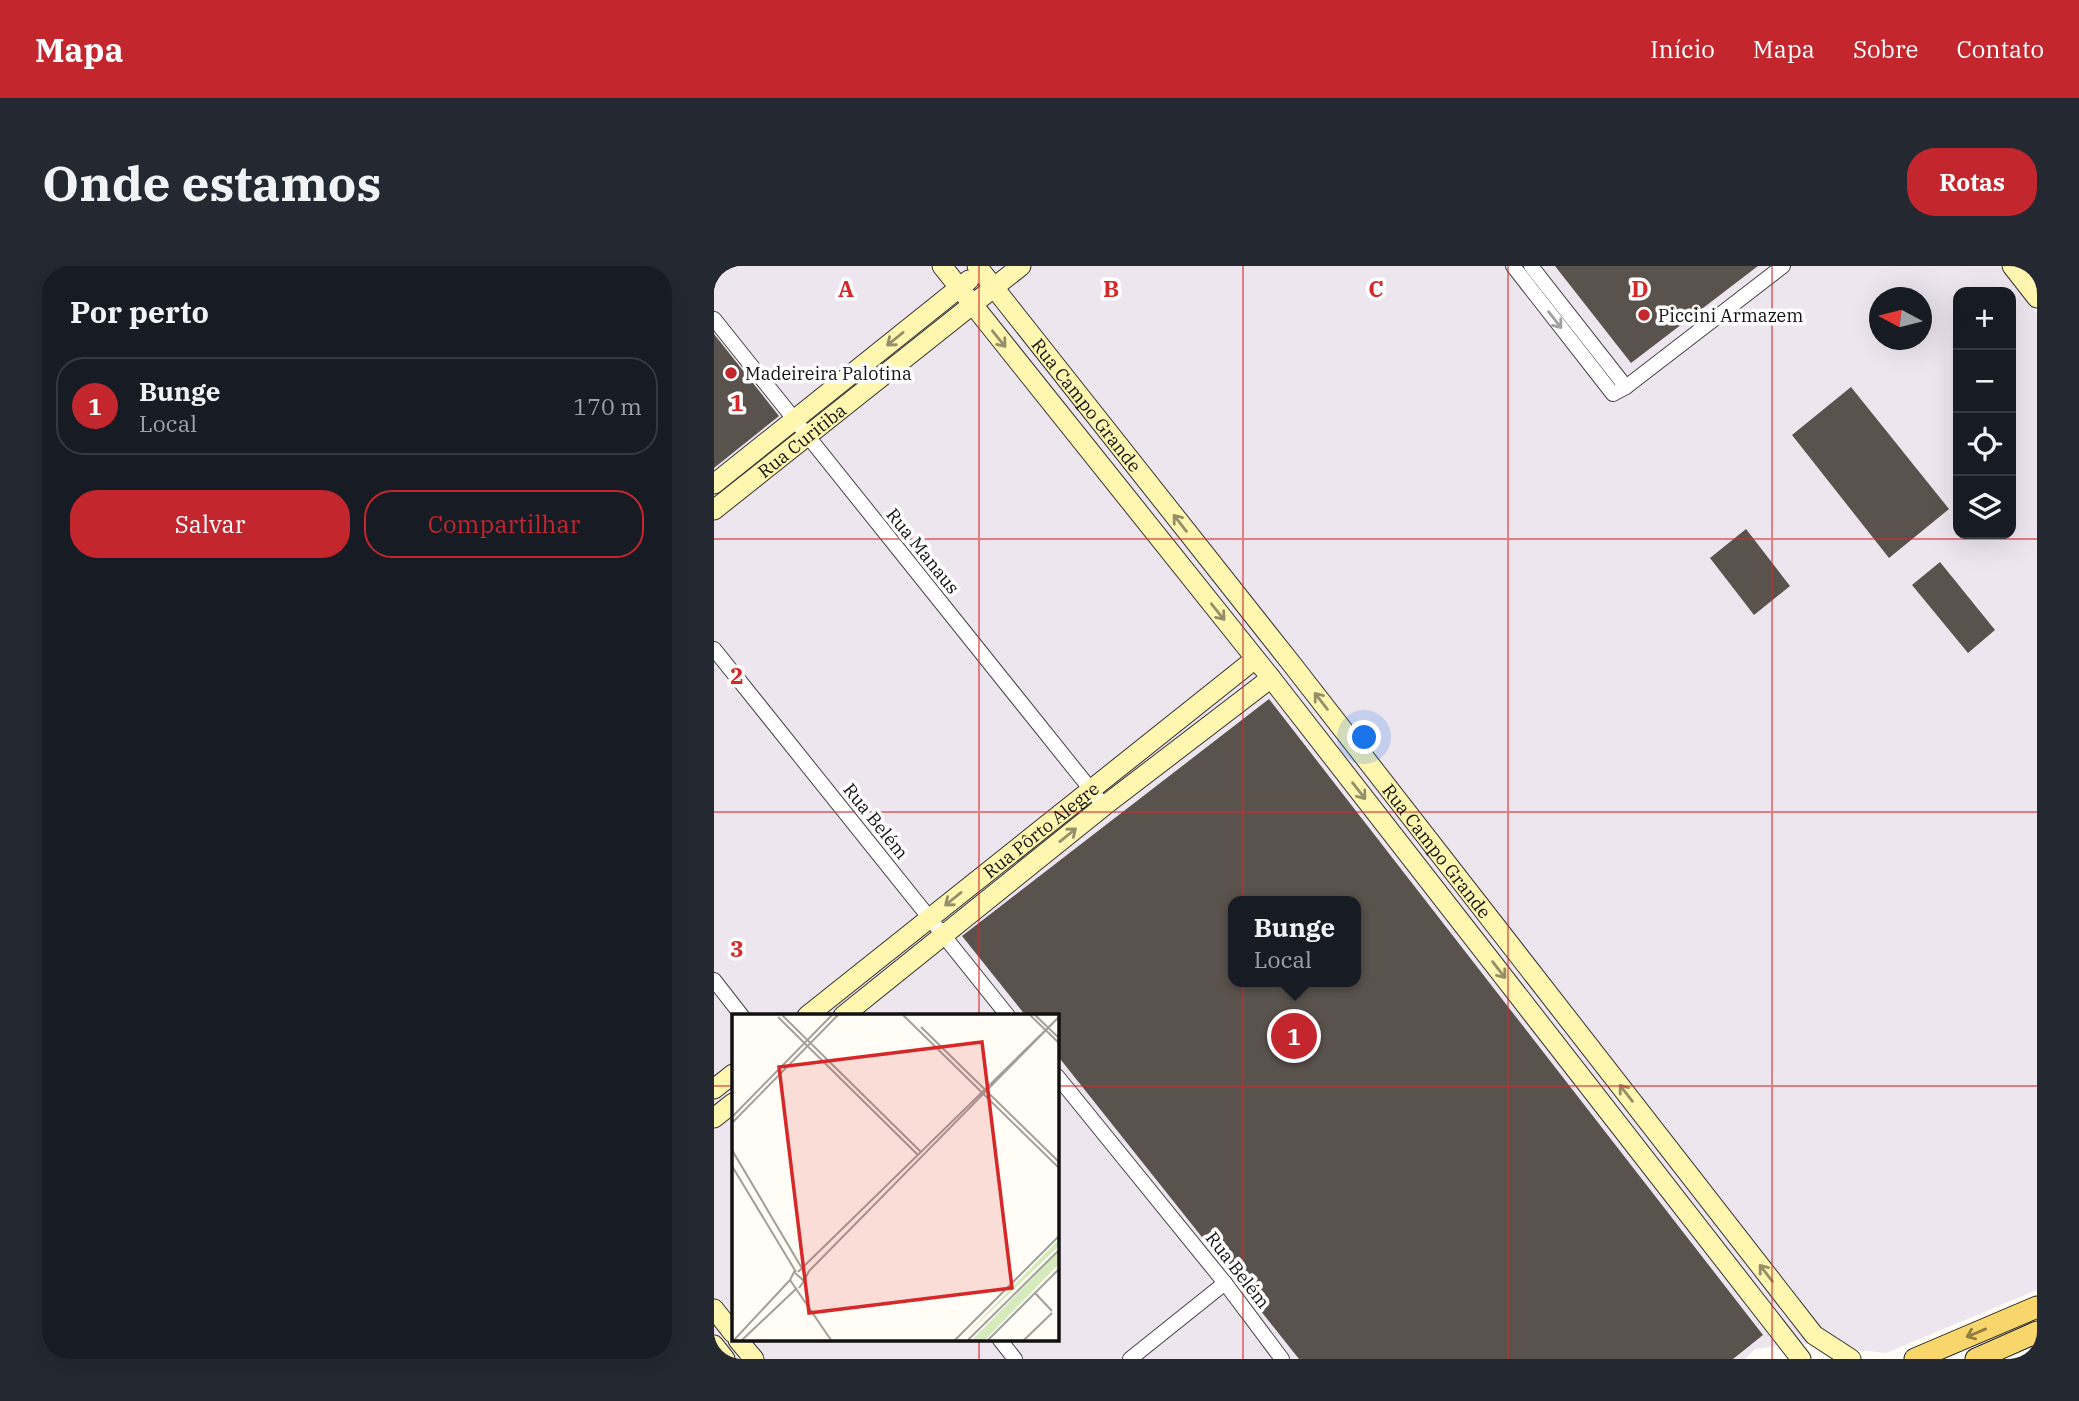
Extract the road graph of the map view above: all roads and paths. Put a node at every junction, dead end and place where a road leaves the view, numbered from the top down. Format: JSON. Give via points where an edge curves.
{"nodes":[{"id":1,"x":942,"y":266,"type":"edge"},
{"id":2,"x":1021,"y":266,"type":"edge"},
{"id":3,"x":1513,"y":266,"type":"edge"},
{"id":4,"x":1531,"y":266,"type":"edge"},
{"id":5,"x":1783,"y":266,"type":"edge"},
{"id":6,"x":2012,"y":266,"type":"edge"},
{"id":7,"x":981,"y":268,"type":"edge"},
{"id":8,"x":959,"y":288,"type":"junction"},
{"id":9,"x":993,"y":288,"type":"junction"},
{"id":10,"x":2037,"y":298,"type":"edge"},
{"id":11,"x":972,"y":305,"type":"junction"},
{"id":12,"x":714,"y":319,"type":"edge"},
{"id":13,"x":918,"y":321,"type":"junction"},
{"id":14,"x":930,"y":338,"type":"junction"},
{"id":15,"x":1620,"y":391,"type":"junction"},
{"id":16,"x":795,"y":419,"type":"junction"},
{"id":17,"x":807,"y":436,"type":"junction"},
{"id":18,"x":714,"y":484,"type":"edge"},
{"id":19,"x":714,"y":510,"type":"edge"},
{"id":20,"x":1278,"y":646,"type":"junction"},
{"id":21,"x":714,"y":649,"type":"edge"},
{"id":22,"x":1255,"y":659,"type":"junction"},
{"id":23,"x":1291,"y":663,"type":"junction"},
{"id":24,"x":1271,"y":678,"type":"junction"},
{"id":25,"x":1185,"y":713,"type":"junction"},
{"id":26,"x":1199,"y":732,"type":"junction"},
{"id":27,"x":1144,"y":745,"type":"junction"},
{"id":28,"x":1157,"y":764,"type":"junction"},
{"id":29,"x":1089,"y":789,"type":"junction"},
{"id":30,"x":1104,"y":806,"type":"junction"},
{"id":31,"x":1023,"y":843,"type":"junction"},
{"id":32,"x":1037,"y":860,"type":"junction"},
{"id":33,"x":929,"y":919,"type":"junction"},
{"id":34,"x":943,"y":936,"type":"junction"},
{"id":35,"x":865,"y":971,"type":"junction"},
{"id":36,"x":714,"y":980,"type":"edge"},
{"id":37,"x":879,"y":987,"type":"junction"},
{"id":38,"x":740,"y":1014,"type":"edge"},
{"id":39,"x":810,"y":1014,"type":"edge"},
{"id":40,"x":845,"y":1014,"type":"edge"},
{"id":41,"x":1006,"y":1014,"type":"edge"},
{"id":42,"x":732,"y":1075,"type":"edge"},
{"id":43,"x":1059,"y":1078,"type":"edge"},
{"id":44,"x":714,"y":1089,"type":"edge"},
{"id":45,"x":732,"y":1104,"type":"edge"},
{"id":46,"x":714,"y":1118,"type":"edge"},
{"id":47,"x":1225,"y":1283,"type":"junction"},
{"id":48,"x":2037,"y":1307,"type":"edge"},
{"id":49,"x":714,"y":1309,"type":"edge"},
{"id":50,"x":732,"y":1332,"type":"edge"},
{"id":51,"x":2037,"y":1332,"type":"edge"},
{"id":52,"x":740,"y":1342,"type":"edge"},
{"id":53,"x":1002,"y":1342,"type":"edge"},
{"id":54,"x":714,"y":1345,"type":"edge"},
{"id":55,"x":725,"y":1359,"type":"edge"},
{"id":56,"x":754,"y":1359,"type":"edge"},
{"id":57,"x":1015,"y":1359,"type":"edge"},
{"id":58,"x":1130,"y":1359,"type":"edge"},
{"id":59,"x":1282,"y":1359,"type":"edge"},
{"id":60,"x":1801,"y":1359,"type":"edge"},
{"id":61,"x":1851,"y":1359,"type":"edge"},
{"id":62,"x":1915,"y":1359,"type":"edge"},
{"id":63,"x":1976,"y":1359,"type":"edge"}],
"edges":[{"from":1,"to":8,"type":"street","name":"Rua Campo Grande"},
{"from":2,"to":9,"type":"street","name":"Rua Curitiba"},
{"from":3,"to":15,"type":"street","one_way":true},
{"from":4,"to":15,"type":"street"},
{"from":5,"to":15,"type":"street"},
{"from":6,"to":10,"type":"street"},
{"from":7,"to":8,"type":"street","name":"Rua Curitiba"},
{"from":7,"to":9,"type":"street","name":"Rua Campo Grande"},
{"from":8,"to":11,"type":"street","name":"Rua Campo Grande"},
{"from":8,"to":13,"type":"street","name":"Rua Curitiba"},
{"from":9,"to":11,"type":"street","name":"Rua Curitiba"},
{"from":20,"to":9,"type":"street","name":"Rua Campo Grande","one_way":true},
{"from":11,"to":14,"type":"street","name":"Rua Curitiba"},
{"from":11,"to":22,"type":"street","name":"Rua Campo Grande","one_way":true},
{"from":12,"to":16,"type":"street","name":"Rua Manaus"},
{"from":13,"to":14,"type":"street"},
{"from":13,"to":16,"type":"street","name":"Rua Curitiba","one_way":true},
{"from":14,"to":17,"type":"street","name":"Rua Curitiba"},
{"from":16,"to":17,"type":"street","name":"Rua Manaus"},
{"from":16,"to":18,"type":"street","name":"Rua Curitiba"},
{"from":17,"to":19,"type":"street","name":"Rua Curitiba"},
{"from":17,"to":29,"type":"street","name":"Rua Manaus"},
{"from":20,"to":22,"type":"street","name":"Rua Pôrto Alegre"},
{"from":20,"to":23,"type":"street","name":"Rua Campo Grande"},
{"from":21,"to":33,"type":"street","name":"Rua Belém"},
{"from":22,"to":24,"type":"street","name":"Rua Campo Grande"},
{"from":22,"to":25,"type":"street","name":"Rua Pôrto Alegre"},
{"from":23,"to":24,"type":"street","name":"Rua Pôrto Alegre"},
{"from":61,"to":23,"type":"street","name":"Rua Campo Grande","one_way":true,"via":[[1814,1335]]},
{"from":24,"to":26,"type":"street","name":"Rua Pôrto Alegre"},
{"from":24,"to":60,"type":"street","name":"Rua Campo Grande","one_way":true},
{"from":25,"to":26,"type":"street"},
{"from":25,"to":27,"type":"street","name":"Rua Pôrto Alegre"},
{"from":26,"to":28,"type":"street","name":"Rua Pôrto Alegre"},
{"from":27,"to":28,"type":"street"},
{"from":27,"to":29,"type":"street","name":"Rua Pôrto Alegre"},
{"from":28,"to":30,"type":"street","name":"Rua Pôrto Alegre"},
{"from":29,"to":30,"type":"street","name":"Rua Manaus"},
{"from":29,"to":31,"type":"street","name":"Rua Pôrto Alegre"},
{"from":32,"to":30,"type":"street","name":"Rua Pôrto Alegre","one_way":true},
{"from":31,"to":32,"type":"street"},
{"from":31,"to":33,"type":"street","name":"Rua Pôrto Alegre","one_way":true},
{"from":32,"to":34,"type":"street","name":"Rua Pôrto Alegre"},
{"from":33,"to":34,"type":"street","name":"Rua Belém"},
{"from":33,"to":35,"type":"street","name":"Rua Pôrto Alegre"},
{"from":34,"to":37,"type":"street","name":"Rua Pôrto Alegre"},
{"from":34,"to":41,"type":"street","name":"Rua Belém"},
{"from":35,"to":37,"type":"street"},
{"from":35,"to":39,"type":"street","name":"Rua Pôrto Alegre"},
{"from":36,"to":38,"type":"street"},
{"from":37,"to":40,"type":"street","name":"Rua Pôrto Alegre"},
{"from":42,"to":44,"type":"street"},
{"from":43,"to":47,"type":"street","name":"Rua Belém"},
{"from":45,"to":46,"type":"street"},
{"from":47,"to":58,"type":"street"},
{"from":47,"to":59,"type":"street","name":"Rua Belém"},
{"from":48,"to":62,"type":"main road","one_way":true},
{"from":49,"to":50,"type":"street"},
{"from":51,"to":63,"type":"main road"},
{"from":52,"to":56,"type":"street"},
{"from":53,"to":57,"type":"street"},
{"from":54,"to":55,"type":"street"}]}
